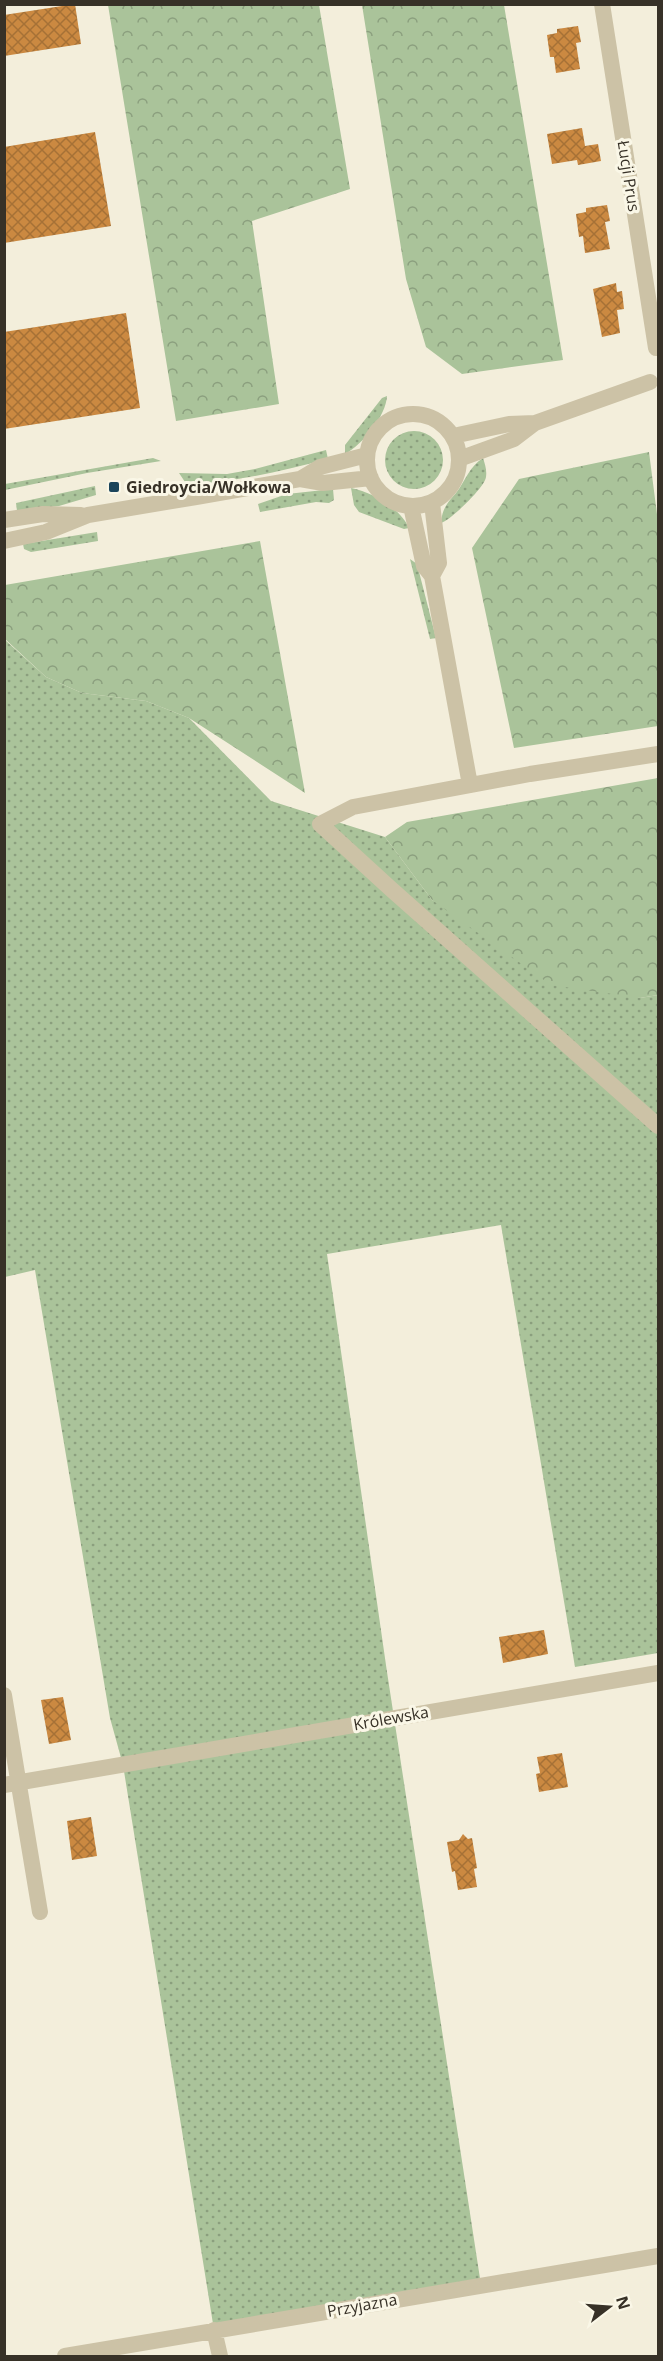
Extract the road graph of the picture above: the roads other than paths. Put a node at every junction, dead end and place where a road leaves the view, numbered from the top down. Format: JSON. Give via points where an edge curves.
{"nodes":[{"id":1,"x":602,"y":4,"type":"edge"},
{"id":2,"x":656,"y":348,"type":"dead end"},
{"id":3,"x":650,"y":382,"type":"dead end"},
{"id":4,"x":535,"y":423,"type":"junction"},
{"id":5,"x":453,"y":436,"type":"junction"},
{"id":6,"x":367,"y":455,"type":"junction"},
{"id":7,"x":459,"y":459,"type":"junction"},
{"id":8,"x":371,"y":478,"type":"junction"},
{"id":9,"x":300,"y":479,"type":"junction"},
{"id":10,"x":432,"y":503,"type":"junction"},
{"id":11,"x":411,"y":506,"type":"junction"},
{"id":12,"x":88,"y":515,"type":"junction"},
{"id":13,"x":4,"y":520,"type":"edge"},
{"id":14,"x":4,"y":541,"type":"edge"},
{"id":15,"x":432,"y":576,"type":"junction"},
{"id":16,"x":658,"y":754,"type":"edge"},
{"id":17,"x":470,"y":785,"type":"junction"},
{"id":18,"x":658,"y":1126,"type":"edge"},
{"id":19,"x":658,"y":1673,"type":"edge"},
{"id":20,"x":4,"y":1695,"type":"edge"},
{"id":21,"x":11,"y":1784,"type":"edge"},
{"id":22,"x":40,"y":1912,"type":"dead end"},
{"id":23,"x":658,"y":2256,"type":"edge"},
{"id":24,"x":214,"y":2330,"type":"junction"},
{"id":25,"x":65,"y":2356,"type":"edge"},
{"id":26,"x":220,"y":2356,"type":"edge"}],
"edges":[{"from":1,"to":2,"type":"street","name":"Łucji Prus"},
{"from":3,"to":4,"type":"street"},
{"from":4,"to":5,"type":"street","via":[[509,424]]},
{"from":4,"to":7,"type":"street","via":[[514,439]]},
{"from":5,"to":6,"type":"street","via":[[431,418],[403,415],[376,432]]},
{"from":5,"to":7,"type":"street"},
{"from":6,"to":8,"type":"street"},
{"from":6,"to":9,"type":"street","via":[[320,467]]},
{"from":7,"to":10,"type":"street","via":[[452,485]]},
{"from":8,"to":9,"type":"street","via":[[323,483]]},
{"from":8,"to":11,"type":"street","via":[[387,498]]},
{"from":9,"to":12,"type":"street"},
{"from":10,"to":11,"type":"street"},
{"from":10,"to":15,"type":"street","via":[[439,563]]},
{"from":11,"to":15,"type":"street","via":[[424,566]]},
{"from":12,"to":13,"type":"street","via":[[44,514]]},
{"from":12,"to":14,"type":"street","via":[[46,532]]},
{"from":15,"to":17,"type":"street"},
{"from":16,"to":17,"type":"street"},
{"from":17,"to":18,"type":"street","via":[[353,807],[320,824]]},
{"from":19,"to":21,"type":"street","name":"Królewska"},
{"from":20,"to":21,"type":"street"},
{"from":21,"to":22,"type":"street"},
{"from":23,"to":24,"type":"street","name":"Przyjazna"},
{"from":24,"to":25,"type":"street","name":"Przyjazna"},
{"from":24,"to":26,"type":"street"}]}
